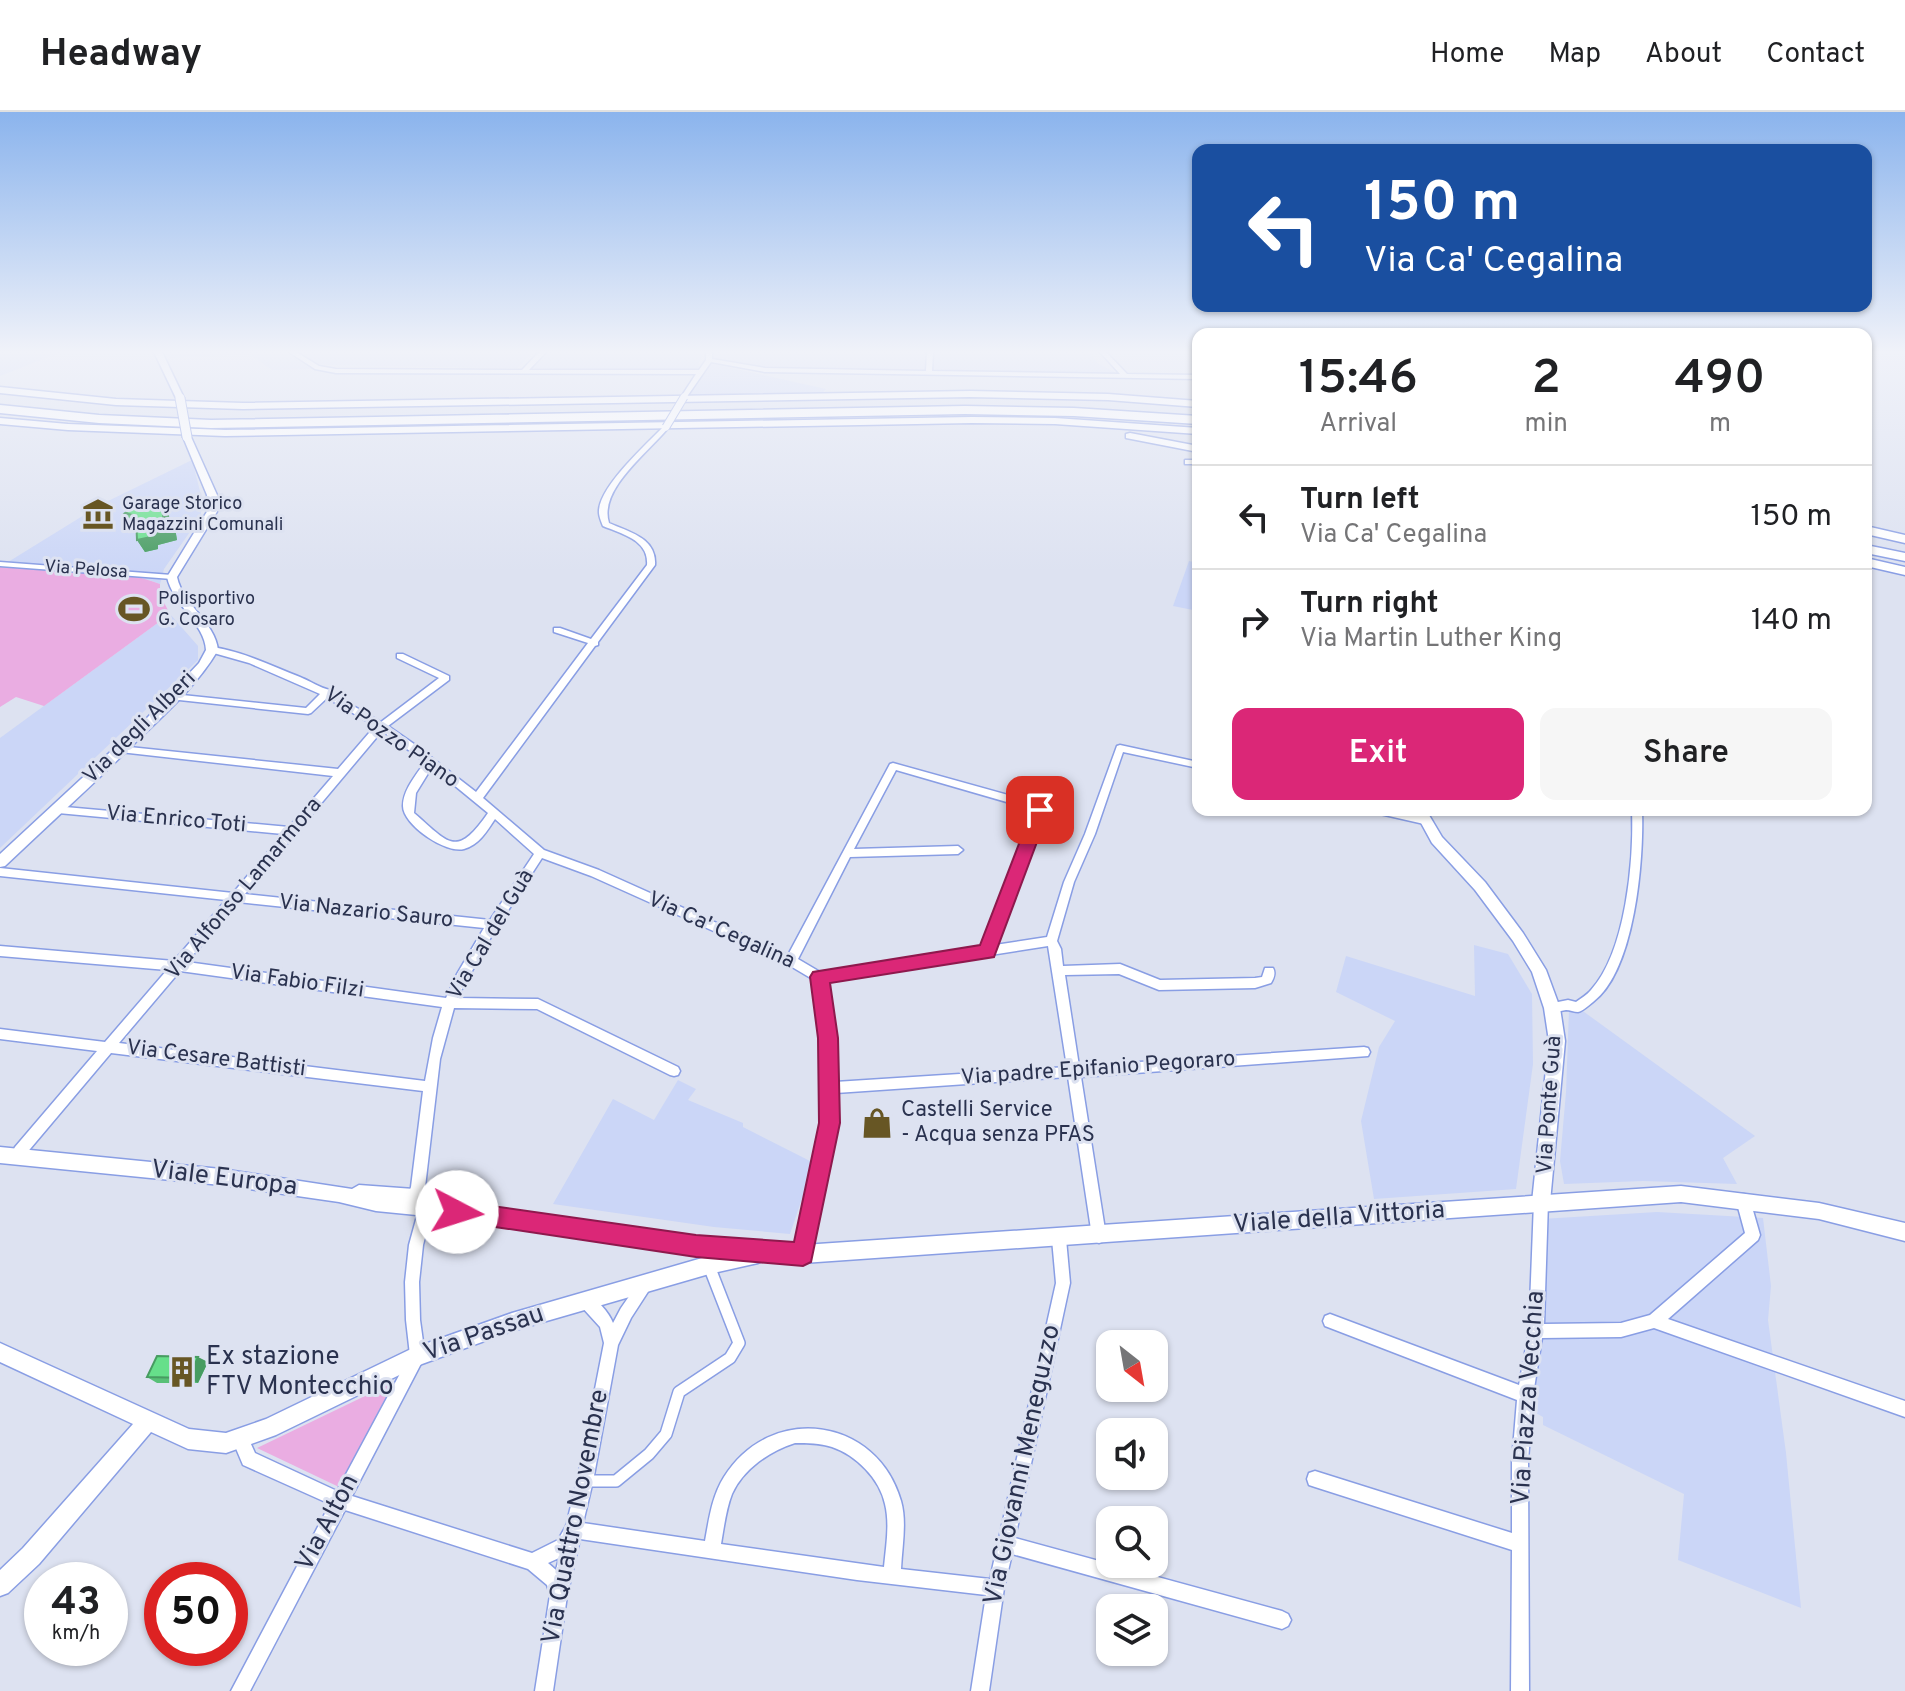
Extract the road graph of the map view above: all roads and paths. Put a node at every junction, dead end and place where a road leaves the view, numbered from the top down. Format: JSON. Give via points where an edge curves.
{"nodes":[{"id":1,"x":53,"y":426,"type":"edge"},
{"id":2,"x":185,"y":426,"type":"edge"},
{"id":3,"x":646,"y":426,"type":"edge"},
{"id":4,"x":667,"y":426,"type":"edge"},
{"id":5,"x":1059,"y":426,"type":"edge"},
{"id":6,"x":1122,"y":426,"type":"edge"},
{"id":7,"x":1192,"y":431,"type":"edge"},
{"id":8,"x":1192,"y":448,"type":"edge"},
{"id":9,"x":1188,"y":462,"type":"dead end"},
{"id":10,"x":1192,"y":462,"type":"edge"},
{"id":11,"x":1872,"y":531,"type":"edge"},
{"id":12,"x":1905,"y":539,"type":"edge"},
{"id":13,"x":1872,"y":542,"type":"edge"},
{"id":14,"x":1872,"y":550,"type":"edge"},
{"id":15,"x":1905,"y":550,"type":"edge"},
{"id":16,"x":1905,"y":557,"type":"edge"},
{"id":17,"x":1872,"y":563,"type":"edge"},
{"id":18,"x":0,"y":564,"type":"edge"},
{"id":19,"x":1905,"y":571,"type":"edge"},
{"id":20,"x":172,"y":577,"type":"junction"},
{"id":21,"x":557,"y":630,"type":"dead end"},
{"id":22,"x":595,"y":643,"type":"junction"},
{"id":23,"x":213,"y":650,"type":"junction"},
{"id":24,"x":400,"y":656,"type":"dead end"},
{"id":25,"x":327,"y":692,"type":"junction"},
{"id":26,"x":173,"y":697,"type":"junction"},
{"id":27,"x":380,"y":727,"type":"junction"},
{"id":28,"x":120,"y":749,"type":"junction"},
{"id":29,"x":430,"y":763,"type":"junction"},
{"id":30,"x":1192,"y":764,"type":"edge"},
{"id":31,"x":340,"y":773,"type":"junction"},
{"id":32,"x":477,"y":798,"type":"junction"},
{"id":33,"x":58,"y":809,"type":"junction"},
{"id":34,"x":494,"y":813,"type":"junction"},
{"id":35,"x":1423,"y":816,"type":"edge"},
{"id":36,"x":1637,"y":816,"type":"edge"},
{"id":37,"x":293,"y":831,"type":"junction"},
{"id":38,"x":958,"y":850,"type":"dead end"},
{"id":39,"x":540,"y":853,"type":"junction"},
{"id":40,"x":847,"y":853,"type":"junction"},
{"id":41,"x":0,"y":862,"type":"edge"},
{"id":42,"x":0,"y":872,"type":"edge"},
{"id":43,"x":232,"y":899,"type":"junction"},
{"id":44,"x":495,"y":925,"type":"junction"},
{"id":45,"x":1051,"y":941,"type":"junction"},
{"id":46,"x":0,"y":951,"type":"edge"},
{"id":47,"x":987,"y":952,"type":"junction"},
{"id":48,"x":791,"y":961,"type":"junction"},
{"id":49,"x":179,"y":966,"type":"junction"},
{"id":50,"x":1057,"y":971,"type":"junction"},
{"id":51,"x":1269,"y":971,"type":"dead end"},
{"id":52,"x":819,"y":977,"type":"junction"},
{"id":53,"x":450,"y":1003,"type":"junction"},
{"id":54,"x":1552,"y":1008,"type":"junction"},
{"id":55,"x":0,"y":1034,"type":"edge"},
{"id":56,"x":113,"y":1046,"type":"junction"},
{"id":57,"x":1364,"y":1052,"type":"dead end"},
{"id":58,"x":1074,"y":1070,"type":"junction"},
{"id":59,"x":674,"y":1071,"type":"dead end"},
{"id":60,"x":432,"y":1087,"type":"junction"},
{"id":61,"x":831,"y":1088,"type":"junction"},
{"id":62,"x":5,"y":1154,"type":"edge"},
{"id":63,"x":1743,"y":1200,"type":"junction"},
{"id":64,"x":1541,"y":1202,"type":"junction"},
{"id":65,"x":419,"y":1203,"type":"junction"},
{"id":66,"x":1905,"y":1232,"type":"edge"},
{"id":67,"x":1099,"y":1236,"type":"junction"},
{"id":68,"x":1059,"y":1239,"type":"junction"},
{"id":69,"x":769,"y":1252,"type":"junction"},
{"id":70,"x":803,"y":1254,"type":"junction"},
{"id":71,"x":709,"y":1265,"type":"junction"},
{"id":72,"x":647,"y":1283,"type":"junction"},
{"id":73,"x":585,"y":1300,"type":"junction"},
{"id":74,"x":1330,"y":1321,"type":"dead end"},
{"id":75,"x":1654,"y":1321,"type":"junction"},
{"id":76,"x":1536,"y":1331,"type":"junction"},
{"id":77,"x":611,"y":1344,"type":"junction"},
{"id":78,"x":0,"y":1352,"type":"edge"},
{"id":79,"x":418,"y":1356,"type":"junction"},
{"id":80,"x":1525,"y":1395,"type":"junction"},
{"id":81,"x":1905,"y":1409,"type":"edge"},
{"id":82,"x":148,"y":1421,"type":"junction"},
{"id":83,"x":240,"y":1439,"type":"junction"},
{"id":84,"x":1315,"y":1479,"type":"dead end"},
{"id":85,"x":585,"y":1481,"type":"junction"},
{"id":86,"x":341,"y":1501,"type":"junction"},
{"id":87,"x":573,"y":1530,"type":"junction"},
{"id":88,"x":1006,"y":1544,"type":"junction"},
{"id":89,"x":1520,"y":1544,"type":"junction"},
{"id":90,"x":712,"y":1550,"type":"junction"},
{"id":91,"x":533,"y":1562,"type":"junction"},
{"id":92,"x":892,"y":1575,"type":"junction"},
{"id":93,"x":0,"y":1585,"type":"edge"},
{"id":94,"x":996,"y":1588,"type":"junction"},
{"id":95,"x":558,"y":1596,"type":"junction"},
{"id":96,"x":1282,"y":1620,"type":"dead end"},
{"id":97,"x":542,"y":1687,"type":"edge"},
{"id":98,"x":240,"y":1691,"type":"edge"},
{"id":99,"x":980,"y":1691,"type":"edge"},
{"id":100,"x":1520,"y":1691,"type":"edge"}],
"edges":[{"from":1,"to":3,"type":"highway","via":[[225,433]]},
{"from":2,"to":20,"type":"street","bridge":true,"via":[[213,510]]},
{"from":4,"to":22,"type":"street","bridge":true,"via":[[603,503],[606,524],[648,546],[653,559]]},
{"from":5,"to":8,"type":"highway"},
{"from":6,"to":7,"type":"highway"},
{"from":9,"to":10,"type":"street"},
{"from":11,"to":12,"type":"highway"},
{"from":13,"to":15,"type":"highway"},
{"from":14,"to":16,"type":"highway"},
{"from":17,"to":19,"type":"highway"},
{"from":18,"to":20,"type":"street","name":"Via Pelosa"},
{"from":20,"to":23,"type":"street","name":"Via degli Alberi","via":[[179,601],[211,640]]},
{"from":21,"to":22,"type":"street"},
{"from":22,"to":32,"type":"street"},
{"from":23,"to":25,"type":"street","name":"Via Pozzo Piano"},
{"from":23,"to":26,"type":"street","name":"Via degli Alberi"},
{"from":24,"to":27,"type":"street","name":"Via Alfonso Lamarmora","via":[[446,678]]},
{"from":25,"to":26,"type":"street","via":[[308,711]]},
{"from":25,"to":27,"type":"street","name":"Via Pozzo Piano"},
{"from":26,"to":28,"type":"street","name":"Via degli Alberi"},
{"from":27,"to":29,"type":"street","name":"Via Pozzo Piano"},
{"from":27,"to":31,"type":"street","name":"Via Alfonso Lamarmora"},
{"from":28,"to":31,"type":"street"},
{"from":28,"to":33,"type":"street","name":"Via degli Alberi"},
{"from":29,"to":32,"type":"street","name":"Via Pozzo Piano"},
{"from":29,"to":34,"type":"street","via":[[407,808],[443,842],[455,847],[469,843]]},
{"from":30,"to":45,"type":"street","via":[[1120,748]]},
{"from":31,"to":37,"type":"street","name":"Via Alfonso Lamarmora"},
{"from":32,"to":34,"type":"street","name":"Via Cal del Guà"},
{"from":33,"to":37,"type":"street","name":"Via Enrico Toti"},
{"from":33,"to":41,"type":"street","name":"Via degli Alberi"},
{"from":34,"to":39,"type":"street","name":"Via Cal del Guà"},
{"from":35,"to":54,"type":"street","name":"Via Ponte Guà","via":[[1518,937],[1539,970]]},
{"from":36,"to":54,"type":"street","via":[[1634,888],[1621,943],[1586,1003]]},
{"from":37,"to":43,"type":"street","name":"Via Alfonso Lamarmora"},
{"from":38,"to":40,"type":"street"},
{"from":39,"to":44,"type":"street","name":"Via Cal del Guà"},
{"from":39,"to":48,"type":"street","name":"Via Ca' Cegalina"},
{"from":40,"to":47,"type":"street","via":[[893,766],[1041,809]]},
{"from":40,"to":48,"type":"street"},
{"from":42,"to":43,"type":"street","name":"Via Nazario Sauro"},
{"from":43,"to":44,"type":"street","name":"Via Nazario Sauro"},
{"from":43,"to":49,"type":"street","name":"Via Alfonso Lamarmora"},
{"from":44,"to":53,"type":"street","name":"Via Cal del Guà"},
{"from":45,"to":47,"type":"street"},
{"from":45,"to":50,"type":"street"},
{"from":46,"to":49,"type":"street","name":"Via Fabio Filzi"},
{"from":47,"to":52,"type":"street"},
{"from":48,"to":52,"type":"street","name":"Via Ca' Cegalina"},
{"from":49,"to":53,"type":"street","name":"Via Fabio Filzi"},
{"from":49,"to":56,"type":"street","name":"Via Alfonso Lamarmora"},
{"from":50,"to":51,"type":"street","via":[[1120,969],[1162,985],[1255,983],[1267,980]]},
{"from":50,"to":58,"type":"street"},
{"from":52,"to":61,"type":"street","name":"Via Ca' Cegalina"},
{"from":53,"to":59,"type":"street","name":"Via Fabio Filzi","via":[[538,1004]]},
{"from":53,"to":60,"type":"street","name":"Via Cal del Guà"},
{"from":54,"to":64,"type":"street","name":"Via Ponte Guà","via":[[1557,1041]]},
{"from":55,"to":56,"type":"street","name":"Via Cesare Battisti"},
{"from":56,"to":60,"type":"street","name":"Via Cesare Battisti"},
{"from":56,"to":62,"type":"street","name":"Via Alfonso Lamarmora"},
{"from":57,"to":58,"type":"street","name":"Via padre Epifanio Pegoraro"},
{"from":58,"to":61,"type":"street","name":"Via padre Epifanio Pegoraro"},
{"from":58,"to":67,"type":"street"},
{"from":60,"to":65,"type":"street","name":"Via Cal del Guà"},
{"from":61,"to":70,"type":"street","name":"Via Ca' Cegalina","via":[[830,1123]]},
{"from":62,"to":65,"type":"street","name":"Viale Europa","via":[[339,1194],[376,1203]]},
{"from":63,"to":64,"type":"street","name":"Viale della Vittoria","via":[[1681,1194]]},
{"from":63,"to":66,"type":"street","name":"Viale della Vittoria"},
{"from":63,"to":75,"type":"street","via":[[1753,1235]]},
{"from":64,"to":67,"type":"street","name":"Viale della Vittoria"},
{"from":64,"to":76,"type":"street","name":"Via Piazza Vecchia"},
{"from":65,"to":69,"type":"street","name":"Viale Europa","via":[[696,1246]]},
{"from":65,"to":79,"type":"street","name":"Via Cal del Guà","via":[[413,1327]]},
{"from":67,"to":68,"type":"street","name":"Viale della Vittoria"},
{"from":68,"to":70,"type":"street","name":"Viale della Vittoria"},
{"from":68,"to":88,"type":"street","name":"Via Giovanni Meneguzzo","via":[[1063,1283]]},
{"from":69,"to":70,"type":"street","name":"Viale della Vittoria"},
{"from":69,"to":71,"type":"street","name":"Via Passau"},
{"from":71,"to":72,"type":"street","name":"Via Passau"},
{"from":71,"to":85,"type":"street","via":[[739,1343],[730,1358],[679,1392],[666,1434],[649,1454],[616,1481]]},
{"from":72,"to":73,"type":"street","name":"Via Passau"},
{"from":72,"to":77,"type":"street","name":"Via Quattro Novembre"},
{"from":73,"to":77,"type":"street","via":[[606,1323]]},
{"from":73,"to":79,"type":"street","name":"Via Passau"},
{"from":74,"to":80,"type":"street"},
{"from":75,"to":76,"type":"street","via":[[1621,1330]]},
{"from":75,"to":81,"type":"street"},
{"from":76,"to":80,"type":"street","name":"Via Piazza Vecchia"},
{"from":77,"to":85,"type":"street","name":"Via Quattro Novembre"},
{"from":78,"to":82,"type":"street","name":"Via Passau"},
{"from":79,"to":83,"type":"street","name":"Via Passau"},
{"from":79,"to":86,"type":"street","name":"Via Alton"},
{"from":80,"to":89,"type":"street","name":"Via Piazza Vecchia"},
{"from":82,"to":83,"type":"street","name":"Via Passau","via":[[188,1439]]},
{"from":82,"to":93,"type":"street"},
{"from":83,"to":86,"type":"street","via":[[249,1459]]},
{"from":84,"to":89,"type":"street"},
{"from":85,"to":87,"type":"street","name":"Via Quattro Novembre"},
{"from":86,"to":91,"type":"street"},
{"from":86,"to":98,"type":"street","name":"Via Alton"},
{"from":87,"to":90,"type":"street"},
{"from":87,"to":91,"type":"street","via":[[564,1546]]},
{"from":87,"to":95,"type":"street","name":"Via Quattro Novembre"},
{"from":88,"to":94,"type":"street","name":"Via Giovanni Meneguzzo"},
{"from":88,"to":96,"type":"street"},
{"from":89,"to":100,"type":"street","name":"Via Piazza Vecchia"},
{"from":90,"to":92,"type":"street"},
{"from":90,"to":92,"type":"street","via":[[732,1477],[779,1439],[812,1436],[839,1441],[869,1458],[883,1477],[893,1501]]},
{"from":91,"to":95,"type":"street","via":[[555,1580]]},
{"from":92,"to":94,"type":"street"},
{"from":94,"to":99,"type":"street","name":"Via Giovanni Meneguzzo"},
{"from":95,"to":97,"type":"street","name":"Via Quattro Novembre"}]}
